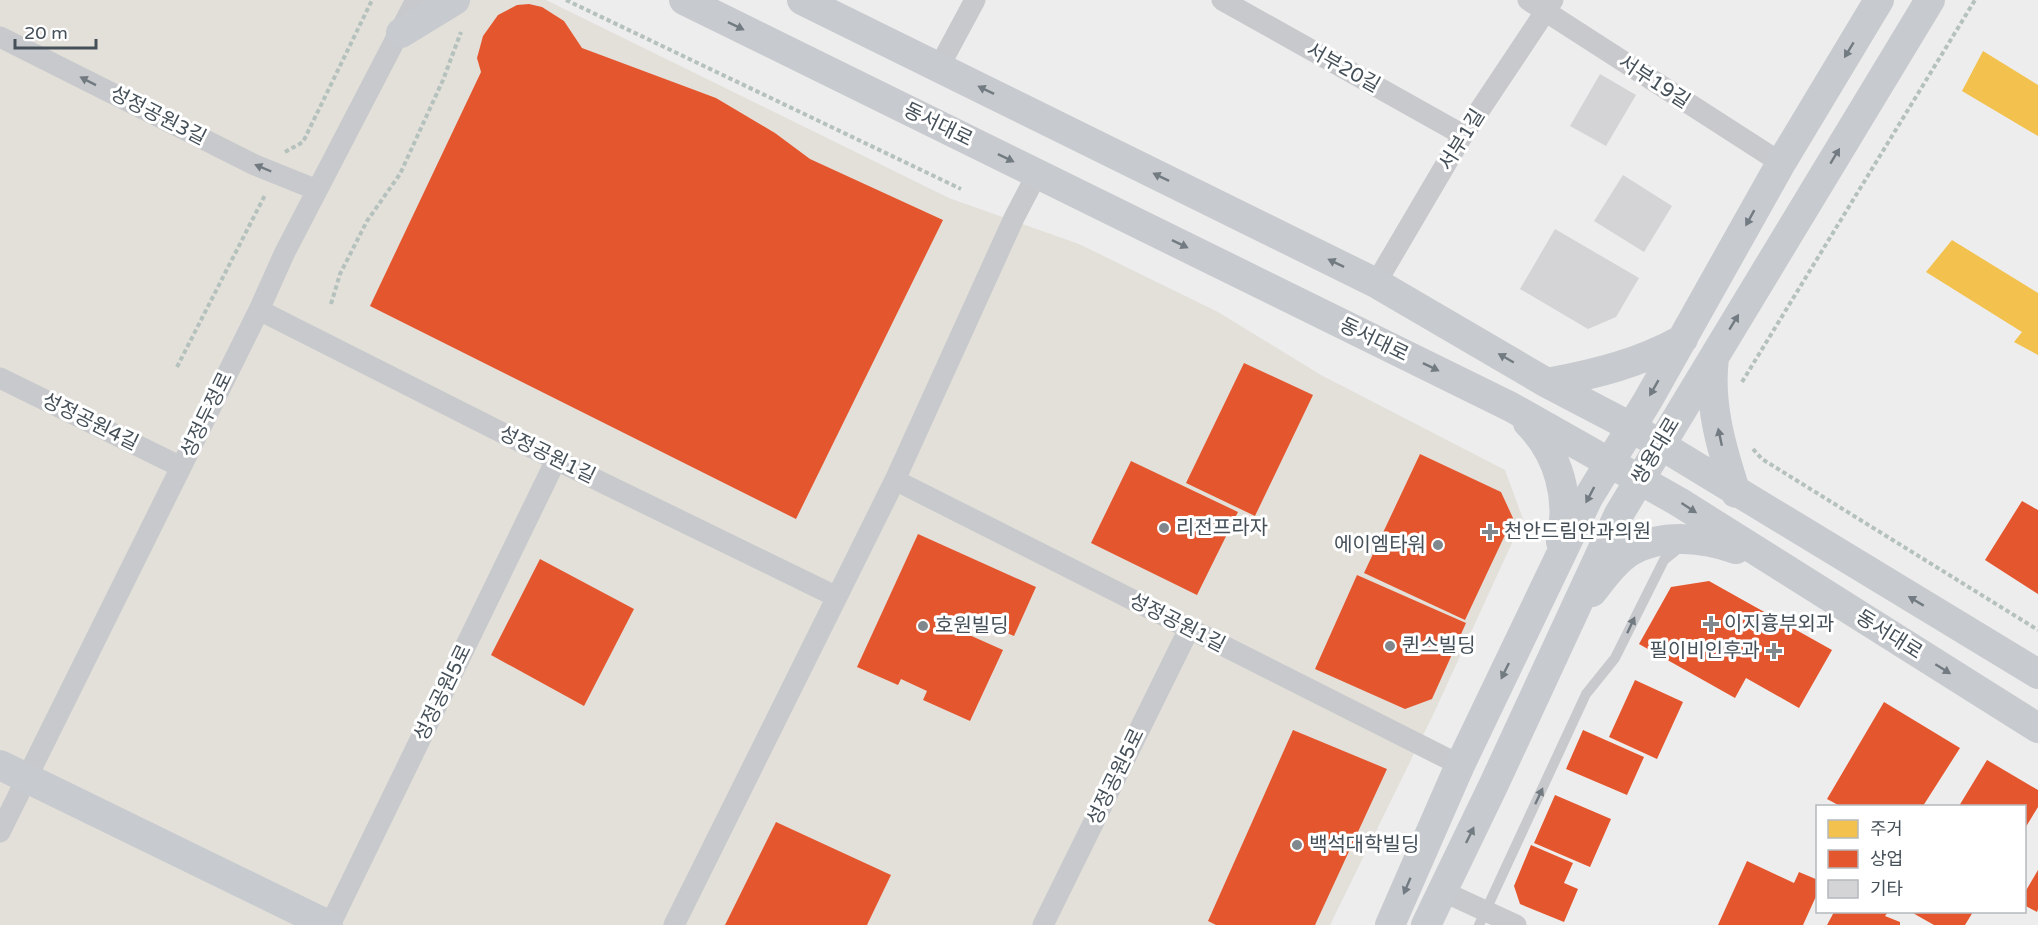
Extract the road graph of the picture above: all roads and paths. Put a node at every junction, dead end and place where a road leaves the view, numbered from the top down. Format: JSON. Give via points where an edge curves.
{"nodes":[{"id":1,"x":372,"y":0,"type":"edge"},
{"id":2,"x":416,"y":0,"type":"edge"},
{"id":3,"x":455,"y":0,"type":"edge"},
{"id":4,"x":566,"y":0,"type":"edge"},
{"id":5,"x":684,"y":0,"type":"edge"},
{"id":6,"x":802,"y":0,"type":"edge"},
{"id":7,"x":975,"y":0,"type":"edge"},
{"id":8,"x":1222,"y":0,"type":"edge"},
{"id":9,"x":1528,"y":0,"type":"edge"},
{"id":10,"x":1879,"y":0,"type":"edge"},
{"id":11,"x":1930,"y":0,"type":"edge"},
{"id":12,"x":1975,"y":0,"type":"edge"},
{"id":13,"x":1549,"y":6,"type":"edge"},
{"id":14,"x":462,"y":29,"type":"dead end"},
{"id":15,"x":401,"y":33,"type":"junction"},
{"id":16,"x":0,"y":37,"type":"edge"},
{"id":17,"x":939,"y":67,"type":"junction"},
{"id":18,"x":1463,"y":135,"type":"junction"},
{"id":19,"x":303,"y":142,"type":"dead end"},
{"id":20,"x":1781,"y":163,"type":"junction"},
{"id":21,"x":1037,"y":174,"type":"junction"},
{"id":22,"x":961,"y":189,"type":"dead end"},
{"id":23,"x":262,"y":190,"type":"dead end"},
{"id":24,"x":317,"y":190,"type":"junction"},
{"id":25,"x":1376,"y":283,"type":"junction"},
{"id":26,"x":331,"y":304,"type":"dead end"},
{"id":27,"x":259,"y":310,"type":"junction"},
{"id":28,"x":1683,"y":339,"type":"junction"},
{"id":29,"x":1714,"y":355,"type":"junction"},
{"id":30,"x":177,"y":367,"type":"dead end"},
{"id":31,"x":0,"y":378,"type":"edge"},
{"id":32,"x":1548,"y":383,"type":"junction"},
{"id":33,"x":1739,"y":386,"type":"dead end"},
{"id":34,"x":1511,"y":406,"type":"junction"},
{"id":35,"x":1631,"y":427,"type":"junction"},
{"id":36,"x":1748,"y":443,"type":"dead end"},
{"id":37,"x":1660,"y":444,"type":"junction"},
{"id":38,"x":556,"y":460,"type":"junction"},
{"id":39,"x":1608,"y":463,"type":"junction"},
{"id":40,"x":181,"y":467,"type":"junction"},
{"id":41,"x":895,"y":480,"type":"junction"},
{"id":42,"x":1638,"y":480,"type":"junction"},
{"id":43,"x":1736,"y":493,"type":"junction"},
{"id":44,"x":1708,"y":540,"type":"junction"},
{"id":45,"x":1770,"y":560,"type":"junction"},
{"id":46,"x":1552,"y":574,"type":"junction"},
{"id":47,"x":837,"y":597,"type":"junction"},
{"id":48,"x":1565,"y":628,"type":"junction"},
{"id":49,"x":1189,"y":629,"type":"junction"},
{"id":50,"x":2038,"y":630,"type":"edge"},
{"id":51,"x":2038,"y":674,"type":"edge"},
{"id":52,"x":2038,"y":728,"type":"edge"},
{"id":53,"x":0,"y":765,"type":"edge"},
{"id":54,"x":1460,"y":765,"type":"junction"},
{"id":55,"x":28,"y":778,"type":"junction"},
{"id":56,"x":0,"y":832,"type":"edge"},
{"id":57,"x":1442,"y":891,"type":"junction"},
{"id":58,"x":1482,"y":918,"type":"edge"},
{"id":59,"x":329,"y":925,"type":"edge"},
{"id":60,"x":674,"y":925,"type":"edge"},
{"id":61,"x":1043,"y":925,"type":"edge"},
{"id":62,"x":1390,"y":925,"type":"edge"},
{"id":63,"x":1426,"y":925,"type":"edge"},
{"id":64,"x":1516,"y":925,"type":"edge"}],
"edges":[{"from":1,"to":19,"type":"path"},
{"from":2,"to":15,"type":"street","name":"성정두정로"},
{"from":3,"to":15,"type":"main road"},
{"from":4,"to":22,"type":"path"},
{"from":5,"to":21,"type":"main road","name":"동서대로","one_way":true},
{"from":6,"to":17,"type":"main road"},
{"from":7,"to":17,"type":"street"},
{"from":8,"to":18,"type":"street","name":"서부20길"},
{"from":9,"to":13,"type":"street","name":"서부19길"},
{"from":10,"to":20,"type":"main road","name":"쌍용대로","one_way":true},
{"from":29,"to":11,"type":"main road","name":"쌍용대로","one_way":true},
{"from":12,"to":33,"type":"path"},
{"from":13,"to":18,"type":"street","name":"서부1길"},
{"from":13,"to":20,"type":"street","name":"서부19길"},
{"from":14,"to":26,"type":"path","via":[[400,174],[367,221],[340,274]]},
{"from":15,"to":24,"type":"street","name":"성정두정로"},
{"from":24,"to":16,"type":"street","name":"성정공원3길","one_way":true,"via":[[255,165]]},
{"from":25,"to":17,"type":"main road","one_way":true},
{"from":18,"to":25,"type":"street","name":"서부1길"},
{"from":20,"to":28,"type":"main road","name":"쌍용대로","one_way":true},
{"from":21,"to":34,"type":"main road","name":"동서대로","one_way":true},
{"from":21,"to":41,"type":"street"},
{"from":23,"to":30,"type":"path","via":[[266,196]]},
{"from":24,"to":27,"type":"street","name":"성정두정로"},
{"from":32,"to":25,"type":"main road","one_way":true},
{"from":27,"to":38,"type":"street","name":"성정공원1길"},
{"from":27,"to":40,"type":"street","name":"성정두정로"},
{"from":28,"to":32,"type":"main road","via":[[1651,357]]},
{"from":28,"to":35,"type":"main road","name":"쌍용대로","one_way":true},
{"from":29,"to":37,"type":"main road","name":"쌍용대로"},
{"from":43,"to":29,"type":"main road","one_way":true,"via":[[1710,386]]},
{"from":31,"to":40,"type":"street","name":"성정공원4길"},
{"from":32,"to":35,"type":"main road"},
{"from":34,"to":39,"type":"main road","name":"동서대로"},
{"from":34,"to":46,"type":"main road","via":[[1541,436],[1560,471],[1564,504],[1562,539]]},
{"from":35,"to":37,"type":"main road"},
{"from":35,"to":39,"type":"main road","name":"쌍용대로"},
{"from":36,"to":50,"type":"path","via":[[1762,459]]},
{"from":37,"to":42,"type":"main road","name":"쌍용대로"},
{"from":37,"to":43,"type":"main road"},
{"from":38,"to":47,"type":"street","name":"성정공원1길"},
{"from":38,"to":59,"type":"street","name":"성정공원5로"},
{"from":39,"to":42,"type":"main road","name":"동서대로"},
{"from":39,"to":46,"type":"main road","name":"쌍용대로","one_way":true},
{"from":40,"to":55,"type":"street","name":"성정두정로"},
{"from":41,"to":47,"type":"street"},
{"from":41,"to":49,"type":"street","name":"성정공원1길"},
{"from":42,"to":45,"type":"main road","name":"동서대로","one_way":true},
{"from":42,"to":48,"type":"main road","name":"쌍용대로"},
{"from":51,"to":43,"type":"main road","one_way":true},
{"from":44,"to":45,"type":"main road"},
{"from":44,"to":48,"type":"main road","via":[[1668,540],[1631,551],[1608,572]]},
{"from":58,"to":44,"type":"lane","one_way":true,"via":[[1586,694],[1615,658],[1664,560],[1679,547]]},
{"from":45,"to":52,"type":"main road","name":"동서대로","one_way":true},
{"from":46,"to":54,"type":"main road","name":"쌍용대로","one_way":true},
{"from":47,"to":60,"type":"street"},
{"from":57,"to":48,"type":"main road","name":"쌍용대로","one_way":true},
{"from":49,"to":54,"type":"street","name":"성정공원1길"},
{"from":49,"to":61,"type":"street","name":"성정공원5로"},
{"from":53,"to":55,"type":"main road","name":"성정공원5로"},
{"from":54,"to":62,"type":"main road","name":"쌍용대로","one_way":true},
{"from":55,"to":56,"type":"street","name":"성정두정로"},
{"from":55,"to":59,"type":"main road","name":"성정공원5로"},
{"from":57,"to":58,"type":"street"},
{"from":57,"to":63,"type":"main road","name":"쌍용대로"},
{"from":58,"to":64,"type":"street"}]}
